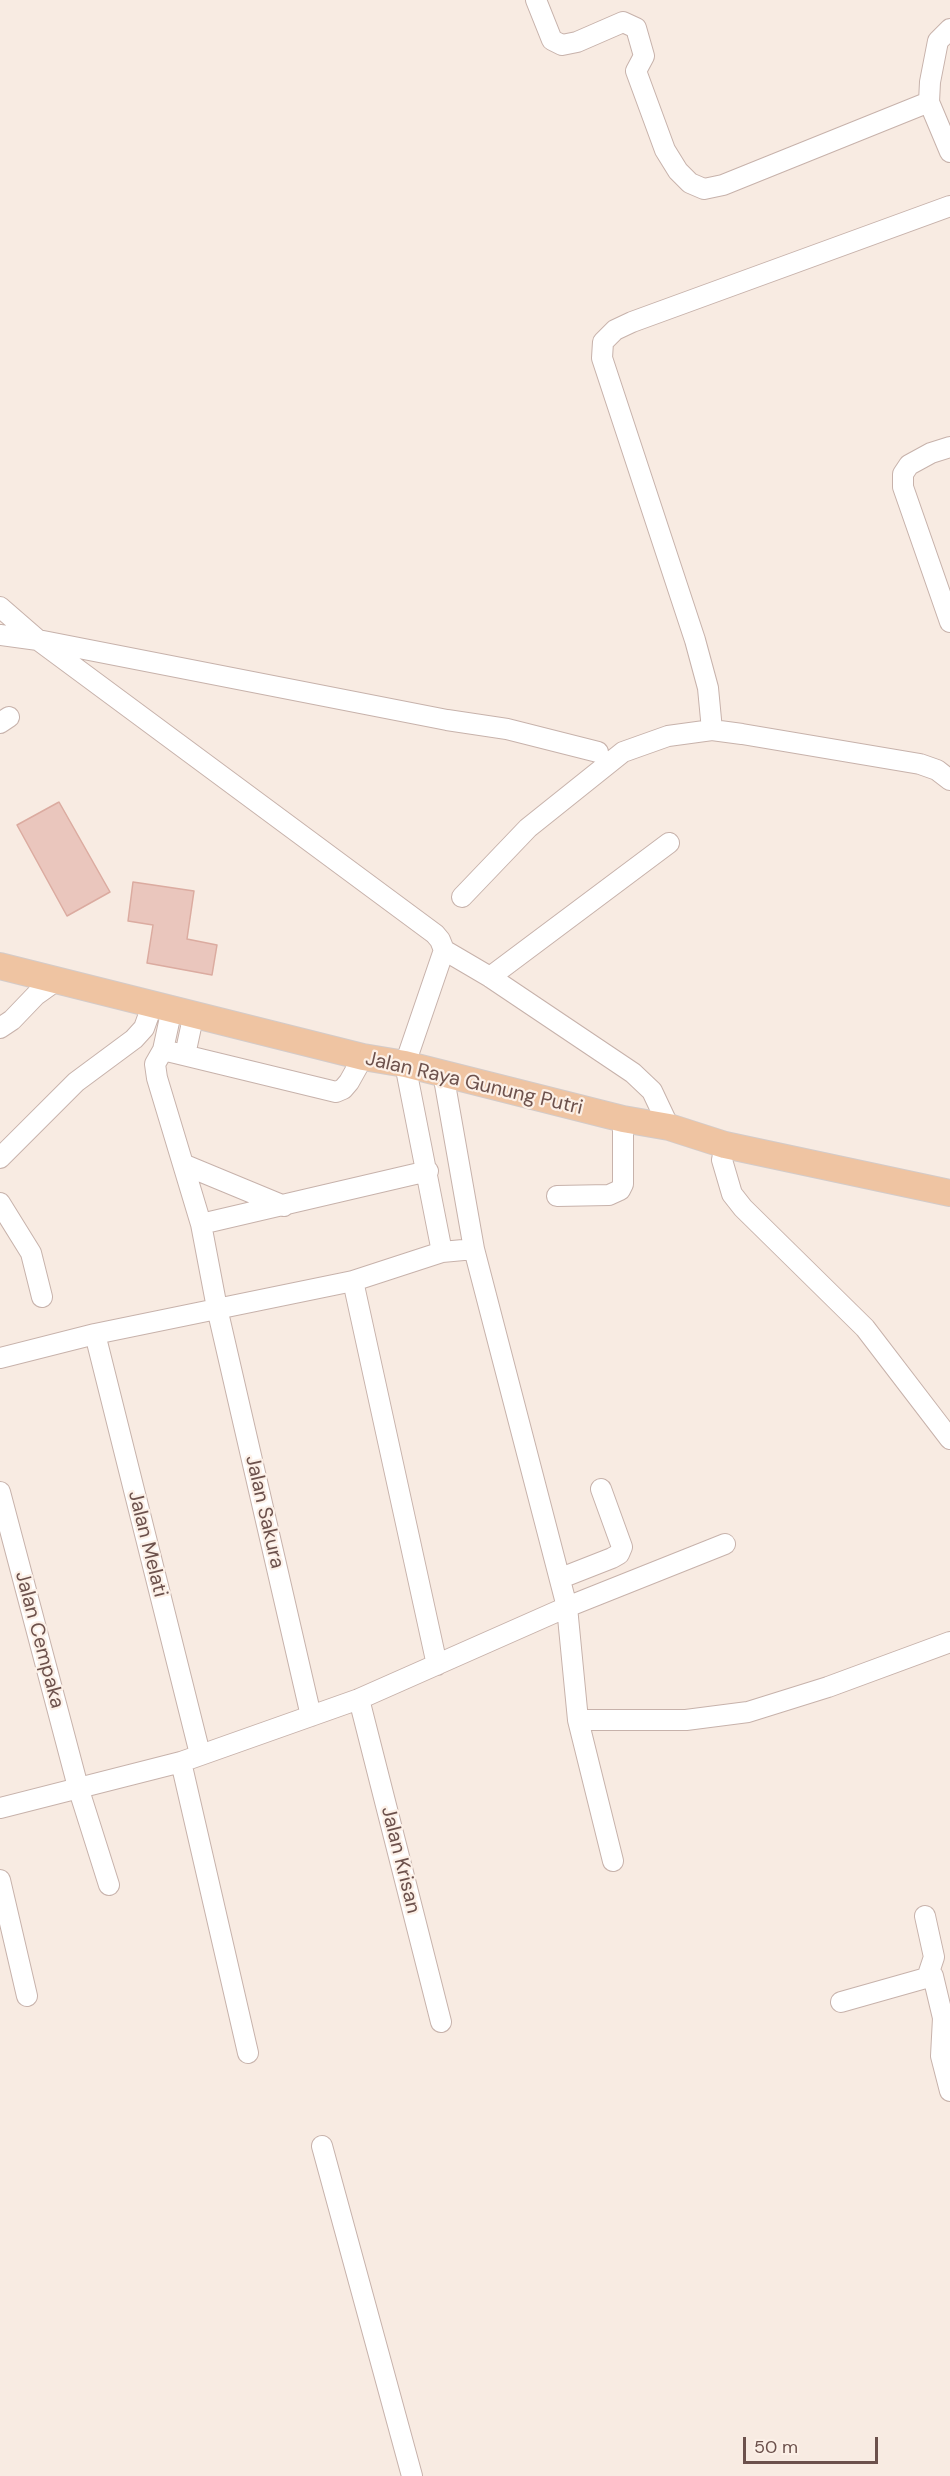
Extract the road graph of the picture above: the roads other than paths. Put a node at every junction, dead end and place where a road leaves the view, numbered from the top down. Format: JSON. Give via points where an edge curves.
{"nodes":[{"id":1,"x":536,"y":0,"type":"edge"},
{"id":2,"x":950,"y":29,"type":"edge"},
{"id":3,"x":929,"y":102,"type":"junction"},
{"id":4,"x":950,"y":152,"type":"edge"},
{"id":5,"x":950,"y":206,"type":"edge"},
{"id":6,"x":950,"y":447,"type":"edge"},
{"id":7,"x":0,"y":607,"type":"edge"},
{"id":8,"x":950,"y":622,"type":"edge"},
{"id":9,"x":0,"y":635,"type":"edge"},
{"id":10,"x":38,"y":640,"type":"junction"},
{"id":11,"x":712,"y":730,"type":"junction"},
{"id":12,"x":598,"y":752,"type":"dead end"},
{"id":13,"x":950,"y":780,"type":"edge"},
{"id":14,"x":669,"y":843,"type":"dead end"},
{"id":15,"x":462,"y":897,"type":"dead end"},
{"id":16,"x":444,"y":950,"type":"junction"},
{"id":17,"x":0,"y":966,"type":"edge"},
{"id":18,"x":490,"y":976,"type":"junction"},
{"id":19,"x":57,"y":980,"type":"junction"},
{"id":20,"x":173,"y":1008,"type":"junction"},
{"id":21,"x":0,"y":1028,"type":"edge"},
{"id":22,"x":164,"y":1050,"type":"junction"},
{"id":23,"x":185,"y":1055,"type":"junction"},
{"id":24,"x":363,"y":1057,"type":"junction"},
{"id":25,"x":405,"y":1064,"type":"junction"},
{"id":26,"x":442,"y":1073,"type":"junction"},
{"id":27,"x":623,"y":1119,"type":"junction"},
{"id":28,"x":669,"y":1127,"type":"junction"},
{"id":29,"x":725,"y":1145,"type":"junction"},
{"id":30,"x":0,"y":1158,"type":"edge"},
{"id":31,"x":185,"y":1165,"type":"junction"},
{"id":32,"x":428,"y":1171,"type":"junction"},
{"id":33,"x":950,"y":1193,"type":"edge"},
{"id":34,"x":557,"y":1196,"type":"dead end"},
{"id":35,"x":0,"y":1203,"type":"edge"},
{"id":36,"x":284,"y":1206,"type":"junction"},
{"id":37,"x":201,"y":1224,"type":"junction"},
{"id":38,"x":474,"y":1249,"type":"junction"},
{"id":39,"x":442,"y":1252,"type":"junction"},
{"id":40,"x":353,"y":1281,"type":"junction"},
{"id":41,"x":42,"y":1297,"type":"dead end"},
{"id":42,"x":217,"y":1308,"type":"junction"},
{"id":43,"x":95,"y":1334,"type":"junction"},
{"id":44,"x":0,"y":1358,"type":"edge"},
{"id":45,"x":950,"y":1439,"type":"edge"},
{"id":46,"x":601,"y":1489,"type":"dead end"},
{"id":47,"x":0,"y":1492,"type":"edge"},
{"id":48,"x":725,"y":1544,"type":"dead end"},
{"id":49,"x":561,"y":1578,"type":"junction"},
{"id":50,"x":567,"y":1607,"type":"junction"},
{"id":51,"x":950,"y":1642,"type":"edge"},
{"id":52,"x":437,"y":1665,"type":"junction"},
{"id":53,"x":359,"y":1699,"type":"junction"},
{"id":54,"x":311,"y":1716,"type":"junction"},
{"id":55,"x":578,"y":1720,"type":"junction"},
{"id":56,"x":200,"y":1754,"type":"junction"},
{"id":57,"x":181,"y":1762,"type":"junction"},
{"id":58,"x":78,"y":1787,"type":"junction"},
{"id":59,"x":0,"y":1809,"type":"edge"},
{"id":60,"x":613,"y":1861,"type":"dead end"},
{"id":61,"x":0,"y":1880,"type":"edge"},
{"id":62,"x":109,"y":1885,"type":"dead end"},
{"id":63,"x":925,"y":1916,"type":"dead end"},
{"id":64,"x":933,"y":1976,"type":"junction"},
{"id":65,"x":27,"y":1996,"type":"dead end"},
{"id":66,"x":841,"y":2002,"type":"dead end"},
{"id":67,"x":441,"y":2022,"type":"dead end"},
{"id":68,"x":248,"y":2053,"type":"dead end"},
{"id":69,"x":946,"y":2055,"type":"edge"},
{"id":70,"x":950,"y":2091,"type":"edge"},
{"id":71,"x":322,"y":2146,"type":"dead end"},
{"id":72,"x":412,"y":2476,"type":"edge"}],
"edges":[{"from":1,"to":3,"type":"street","via":[[552,40],[562,45],[623,22],[636,28],[644,56],[636,72],[665,150],[690,183],[704,189],[723,185]]},
{"from":2,"to":3,"type":"street","via":[[938,41]]},
{"from":3,"to":4,"type":"street"},
{"from":5,"to":11,"type":"street","via":[[632,322],[615,330],[603,342],[602,358],[698,650],[708,688]]},
{"from":6,"to":8,"type":"street","via":[[909,465],[903,474],[903,487]]},
{"from":7,"to":10,"type":"street"},
{"from":9,"to":10,"type":"street"},
{"from":10,"to":12,"type":"street","via":[[507,729]]},
{"from":10,"to":16,"type":"street","via":[[435,934]]},
{"from":11,"to":13,"type":"street","via":[[920,764]]},
{"from":11,"to":15,"type":"street","via":[[668,736],[623,752],[528,828]]},
{"from":14,"to":18,"type":"street"},
{"from":16,"to":18,"type":"street"},
{"from":16,"to":25,"type":"street"},
{"from":17,"to":19,"type":"main road","name":"Jalan Raya Gunung Putri"},
{"from":18,"to":28,"type":"street","via":[[633,1073],[652,1091]]},
{"from":19,"to":20,"type":"main road","name":"Jalan Raya Gunung Putri"},
{"from":19,"to":21,"type":"street"},
{"from":20,"to":22,"type":"street","name":"Jalan Sakura"},
{"from":20,"to":23,"type":"street"},
{"from":20,"to":24,"type":"main road","name":"Jalan Raya Gunung Putri"},
{"from":20,"to":30,"type":"street","via":[[76,1082]]},
{"from":22,"to":23,"type":"street"},
{"from":22,"to":31,"type":"street","name":"Jalan Sakura","via":[[155,1064],[157,1078]]},
{"from":23,"to":24,"type":"street","via":[[336,1092],[349,1082]]},
{"from":24,"to":25,"type":"main road","name":"Jalan Raya Gunung Putri"},
{"from":25,"to":26,"type":"main road","name":"Jalan Raya Gunung Putri"},
{"from":25,"to":32,"type":"street"},
{"from":26,"to":27,"type":"main road","name":"Jalan Raya Gunung Putri"},
{"from":26,"to":38,"type":"street"},
{"from":27,"to":28,"type":"main road","name":"Jalan Raya Gunung Putri"},
{"from":27,"to":34,"type":"street","via":[[620,1190],[609,1195]]},
{"from":28,"to":29,"type":"main road","name":"Jalan Raya Gunung Putri"},
{"from":29,"to":33,"type":"main road","name":"Jalan Raya Gunung Putri"},
{"from":29,"to":45,"type":"street","via":[[722,1160],[732,1194],[865,1328]]},
{"from":31,"to":36,"type":"street"},
{"from":31,"to":37,"type":"street","name":"Jalan Sakura"},
{"from":32,"to":36,"type":"street"},
{"from":32,"to":39,"type":"street"},
{"from":35,"to":41,"type":"street","via":[[31,1253]]},
{"from":36,"to":37,"type":"street"},
{"from":37,"to":42,"type":"street","name":"Jalan Sakura"},
{"from":38,"to":39,"type":"street"},
{"from":38,"to":49,"type":"street"},
{"from":39,"to":40,"type":"street"},
{"from":40,"to":42,"type":"street"},
{"from":40,"to":52,"type":"street"},
{"from":42,"to":43,"type":"street"},
{"from":42,"to":54,"type":"street","name":"Jalan Sakura"},
{"from":43,"to":44,"type":"street"},
{"from":43,"to":56,"type":"street","name":"Jalan Melati"},
{"from":46,"to":49,"type":"street","via":[[622,1547],[619,1554]]},
{"from":47,"to":58,"type":"street","name":"Jalan Cempaka"},
{"from":48,"to":50,"type":"street"},
{"from":49,"to":50,"type":"street"},
{"from":50,"to":52,"type":"street"},
{"from":50,"to":55,"type":"street"},
{"from":51,"to":55,"type":"street","via":[[748,1712],[686,1720]]},
{"from":52,"to":53,"type":"street"},
{"from":53,"to":54,"type":"street"},
{"from":53,"to":67,"type":"street","name":"Jalan Krisan"},
{"from":54,"to":56,"type":"street"},
{"from":55,"to":60,"type":"street"},
{"from":56,"to":57,"type":"street"},
{"from":57,"to":58,"type":"street"},
{"from":57,"to":68,"type":"street"},
{"from":58,"to":59,"type":"street"},
{"from":58,"to":62,"type":"street","name":"Jalan Cempaka"},
{"from":61,"to":65,"type":"street"},
{"from":63,"to":64,"type":"street","via":[[934,1957],[929,1972]]},
{"from":64,"to":66,"type":"street"},
{"from":64,"to":69,"type":"street"},
{"from":69,"to":70,"type":"street"},
{"from":71,"to":72,"type":"street"}]}
